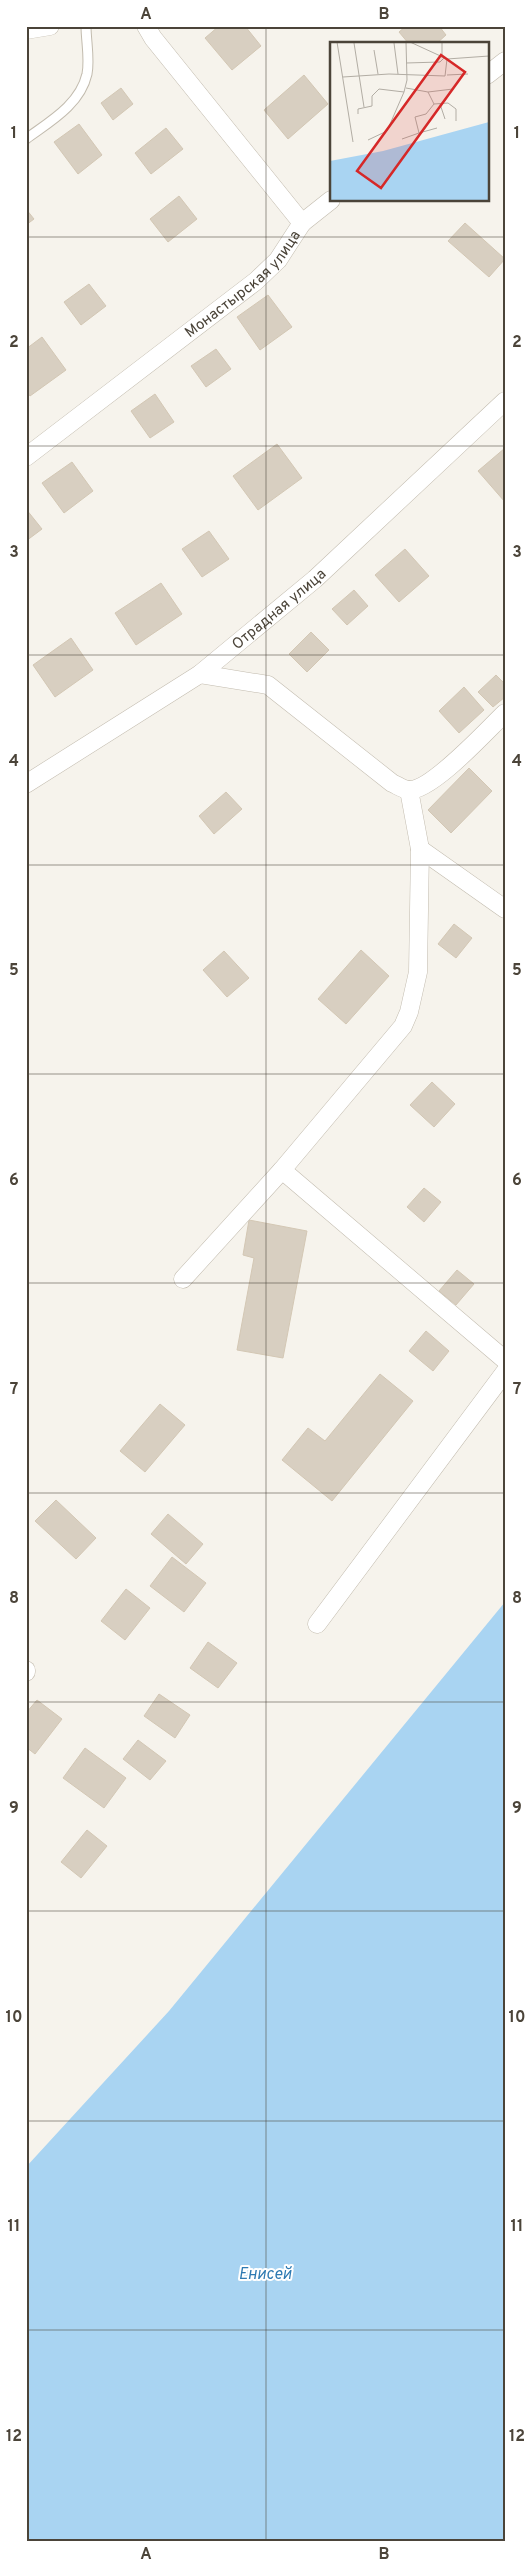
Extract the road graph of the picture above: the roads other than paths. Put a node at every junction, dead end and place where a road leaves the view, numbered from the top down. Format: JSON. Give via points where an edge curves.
{"nodes":[{"id":1,"x":50,"y":26,"type":"edge"},
{"id":2,"x":86,"y":26,"type":"edge"},
{"id":3,"x":146,"y":26,"type":"edge"},
{"id":4,"x":26,"y":30,"type":"edge"},
{"id":5,"x":505,"y":61,"type":"edge"},
{"id":6,"x":488,"y":74,"type":"edge"},
{"id":7,"x":26,"y":139,"type":"edge"},
{"id":8,"x":330,"y":201,"type":"edge"},
{"id":9,"x":302,"y":223,"type":"junction"},
{"id":10,"x":505,"y":401,"type":"edge"},
{"id":11,"x":26,"y":457,"type":"edge"},
{"id":12,"x":200,"y":674,"type":"junction"},
{"id":13,"x":504,"y":714,"type":"edge"},
{"id":14,"x":26,"y":784,"type":"edge"},
{"id":15,"x":409,"y":790,"type":"junction"},
{"id":16,"x":420,"y":849,"type":"junction"},
{"id":17,"x":505,"y":909,"type":"edge"},
{"id":18,"x":282,"y":1170,"type":"junction"},
{"id":19,"x":183,"y":1279,"type":"dead end"},
{"id":20,"x":505,"y":1360,"type":"edge"},
{"id":21,"x":505,"y":1372,"type":"edge"},
{"id":22,"x":316,"y":1624,"type":"dead end"}],
"edges":[{"from":1,"to":4,"type":"street"},
{"from":2,"to":7,"type":"lane","via":[[86,74],[75,98],[66,109]]},
{"from":3,"to":9,"type":"street","name":"Монастырская улица"},
{"from":5,"to":6,"type":"street"},
{"from":8,"to":9,"type":"street"},
{"from":9,"to":11,"type":"street","name":"Монастырская улица","via":[[278,260],[256,281]]},
{"from":10,"to":12,"type":"street","name":"Отрадная улица","via":[[315,579]]},
{"from":12,"to":14,"type":"street","name":"Отрадная улица"},
{"from":12,"to":15,"type":"street","via":[[268,685],[392,783]]},
{"from":13,"to":15,"type":"street","via":[[438,777],[425,786]]},
{"from":15,"to":16,"type":"street"},
{"from":16,"to":17,"type":"street"},
{"from":16,"to":18,"type":"street","via":[[418,972],[403,1026]]},
{"from":18,"to":19,"type":"street"},
{"from":18,"to":20,"type":"street"},
{"from":21,"to":22,"type":"street"}]}
